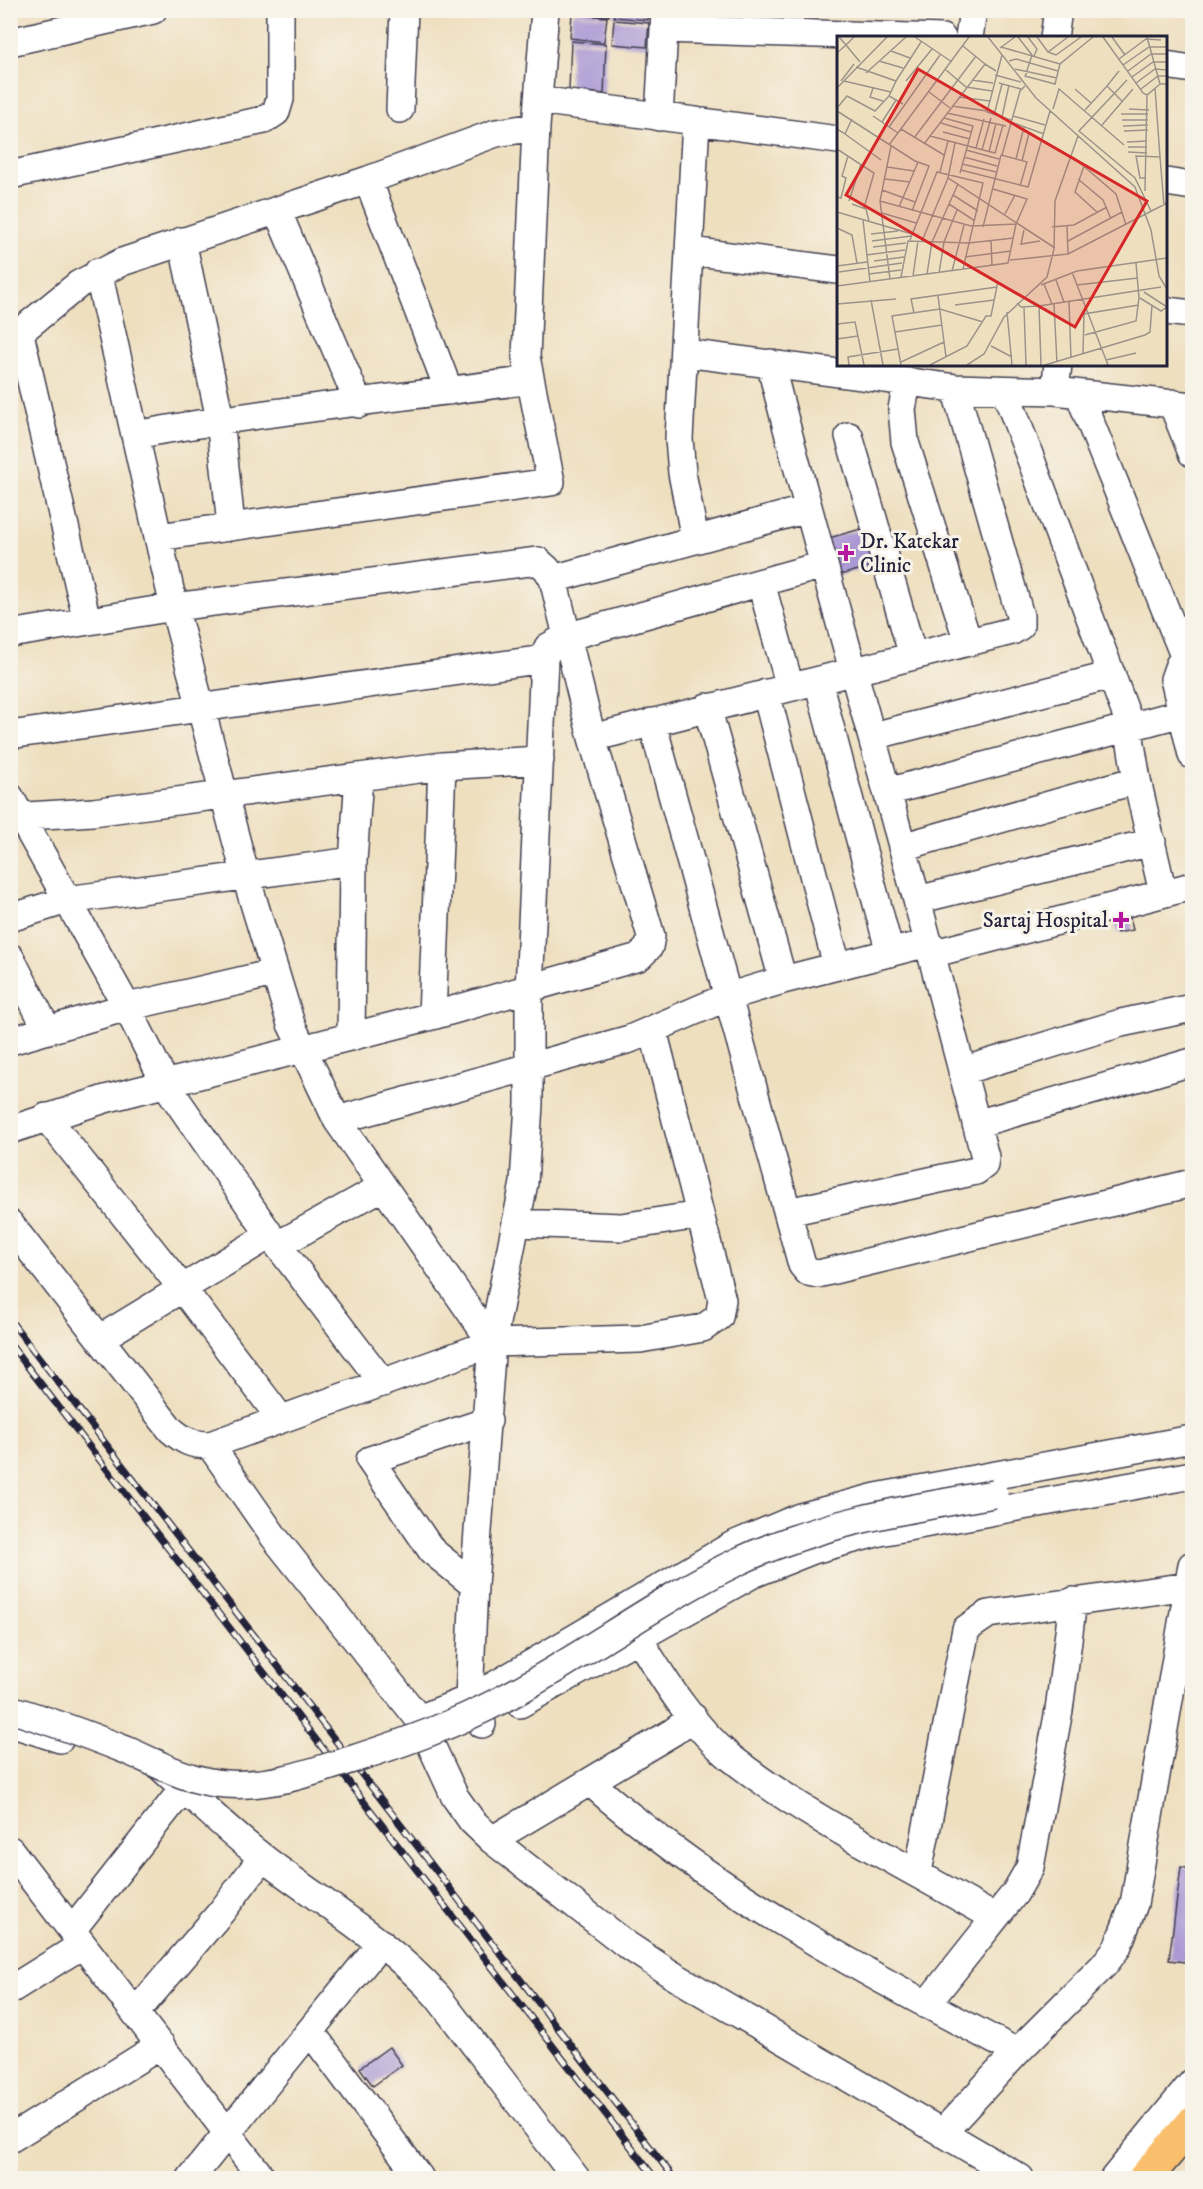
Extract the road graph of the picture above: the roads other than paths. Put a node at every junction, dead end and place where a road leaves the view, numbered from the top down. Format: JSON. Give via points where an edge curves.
{"nodes":[{"id":1,"x":153,"y":10,"type":"edge"},
{"id":2,"x":280,"y":10,"type":"edge"},
{"id":3,"x":404,"y":10,"type":"edge"},
{"id":4,"x":546,"y":10,"type":"edge"},
{"id":5,"x":973,"y":10,"type":"edge"},
{"id":6,"x":1058,"y":10,"type":"edge"},
{"id":7,"x":664,"y":20,"type":"edge"},
{"id":8,"x":884,"y":22,"type":"edge"},
{"id":9,"x":935,"y":36,"type":"edge"},
{"id":10,"x":969,"y":36,"type":"edge"},
{"id":11,"x":1053,"y":36,"type":"edge"},
{"id":12,"x":10,"y":42,"type":"edge"},
{"id":13,"x":1167,"y":65,"type":"edge"},
{"id":14,"x":1192,"y":69,"type":"edge"},
{"id":15,"x":538,"y":100,"type":"junction"},
{"id":16,"x":400,"y":109,"type":"dead end"},
{"id":17,"x":659,"y":117,"type":"junction"},
{"id":18,"x":696,"y":121,"type":"junction"},
{"id":19,"x":536,"y":127,"type":"junction"},
{"id":20,"x":837,"y":140,"type":"edge"},
{"id":21,"x":10,"y":175,"type":"edge"},
{"id":22,"x":368,"y":180,"type":"junction"},
{"id":23,"x":1167,"y":183,"type":"edge"},
{"id":24,"x":1192,"y":186,"type":"edge"},
{"id":25,"x":277,"y":210,"type":"junction"},
{"id":26,"x":182,"y":241,"type":"junction"},
{"id":27,"x":690,"y":251,"type":"junction"},
{"id":28,"x":837,"y":270,"type":"edge"},
{"id":29,"x":98,"y":272,"type":"junction"},
{"id":30,"x":1167,"y":311,"type":"edge"},
{"id":31,"x":1192,"y":314,"type":"edge"},
{"id":32,"x":15,"y":337,"type":"edge"},
{"id":33,"x":685,"y":353,"type":"junction"},
{"id":34,"x":770,"y":363,"type":"junction"},
{"id":35,"x":1059,"y":366,"type":"edge"},
{"id":36,"x":530,"y":380,"type":"junction"},
{"id":37,"x":906,"y":383,"type":"junction"},
{"id":38,"x":955,"y":388,"type":"junction"},
{"id":39,"x":1005,"y":390,"type":"junction"},
{"id":40,"x":449,"y":391,"type":"junction"},
{"id":41,"x":1067,"y":393,"type":"junction"},
{"id":42,"x":359,"y":404,"type":"junction"},
{"id":43,"x":1182,"y":405,"type":"edge"},
{"id":44,"x":220,"y":419,"type":"junction"},
{"id":45,"x":135,"y":435,"type":"junction"},
{"id":46,"x":849,"y":436,"type":"dead end"},
{"id":47,"x":1192,"y":453,"type":"edge"},
{"id":48,"x":807,"y":509,"type":"junction"},
{"id":49,"x":231,"y":526,"type":"junction"},
{"id":50,"x":159,"y":537,"type":"junction"},
{"id":51,"x":695,"y":539,"type":"junction"},
{"id":52,"x":824,"y":566,"type":"junction"},
{"id":53,"x":553,"y":579,"type":"junction"},
{"id":54,"x":761,"y":583,"type":"junction"},
{"id":55,"x":174,"y":608,"type":"junction"},
{"id":56,"x":87,"y":621,"type":"junction"},
{"id":57,"x":10,"y":634,"type":"edge"},
{"id":58,"x":566,"y":637,"type":"junction"},
{"id":59,"x":968,"y":642,"type":"junction"},
{"id":60,"x":913,"y":656,"type":"junction"},
{"id":61,"x":544,"y":659,"type":"junction"},
{"id":62,"x":1189,"y":661,"type":"edge"},
{"id":63,"x":852,"y":672,"type":"junction"},
{"id":64,"x":1112,"y":675,"type":"junction"},
{"id":65,"x":818,"y":681,"type":"junction"},
{"id":66,"x":778,"y":690,"type":"junction"},
{"id":67,"x":707,"y":707,"type":"junction"},
{"id":68,"x":200,"y":709,"type":"junction"},
{"id":69,"x":652,"y":722,"type":"junction"},
{"id":70,"x":1129,"y":726,"type":"junction"},
{"id":71,"x":1188,"y":731,"type":"edge"},
{"id":72,"x":10,"y":735,"type":"edge"},
{"id":73,"x":873,"y":736,"type":"junction"},
{"id":74,"x":592,"y":738,"type":"junction"},
{"id":75,"x":540,"y":760,"type":"junction"},
{"id":76,"x":442,"y":766,"type":"junction"},
{"id":77,"x":358,"y":777,"type":"junction"},
{"id":78,"x":1137,"y":780,"type":"junction"},
{"id":79,"x":887,"y":792,"type":"junction"},
{"id":80,"x":223,"y":794,"type":"junction"},
{"id":81,"x":14,"y":810,"type":"edge"},
{"id":82,"x":1152,"y":842,"type":"junction"},
{"id":83,"x":902,"y":847,"type":"junction"},
{"id":84,"x":353,"y":861,"type":"junction"},
{"id":85,"x":246,"y":877,"type":"junction"},
{"id":86,"x":1192,"y":886,"type":"edge"},
{"id":87,"x":1163,"y":893,"type":"junction"},
{"id":88,"x":67,"y":900,"type":"junction"},
{"id":89,"x":917,"y":900,"type":"junction"},
{"id":90,"x":10,"y":918,"type":"edge"},
{"id":91,"x":929,"y":949,"type":"junction"},
{"id":92,"x":890,"y":953,"type":"junction"},
{"id":93,"x":10,"y":957,"type":"edge"},
{"id":94,"x":837,"y":966,"type":"junction"},
{"id":95,"x":274,"y":973,"type":"junction"},
{"id":96,"x":783,"y":980,"type":"junction"},
{"id":97,"x":529,"y":990,"type":"junction"},
{"id":98,"x":727,"y":997,"type":"junction"},
{"id":99,"x":127,"y":1007,"type":"junction"},
{"id":100,"x":1192,"y":1008,"type":"edge"},
{"id":101,"x":432,"y":1016,"type":"junction"},
{"id":102,"x":47,"y":1029,"type":"junction"},
{"id":103,"x":653,"y":1030,"type":"junction"},
{"id":104,"x":351,"y":1037,"type":"junction"},
{"id":105,"x":10,"y":1041,"type":"edge"},
{"id":106,"x":301,"y":1049,"type":"junction"},
{"id":107,"x":1192,"y":1062,"type":"edge"},
{"id":108,"x":528,"y":1068,"type":"junction"},
{"id":109,"x":962,"y":1071,"type":"junction"},
{"id":110,"x":165,"y":1083,"type":"junction"},
{"id":111,"x":46,"y":1117,"type":"junction"},
{"id":112,"x":337,"y":1120,"type":"junction"},
{"id":113,"x":976,"y":1124,"type":"junction"},
{"id":114,"x":10,"y":1130,"type":"edge"},
{"id":115,"x":1192,"y":1183,"type":"edge"},
{"id":116,"x":382,"y":1187,"type":"junction"},
{"id":117,"x":788,"y":1212,"type":"junction"},
{"id":118,"x":700,"y":1215,"type":"junction"},
{"id":119,"x":518,"y":1223,"type":"junction"},
{"id":120,"x":10,"y":1224,"type":"edge"},
{"id":121,"x":274,"y":1240,"type":"junction"},
{"id":122,"x":182,"y":1288,"type":"junction"},
{"id":123,"x":101,"y":1338,"type":"junction"},
{"id":124,"x":492,"y":1343,"type":"junction"},
{"id":125,"x":383,"y":1383,"type":"junction"},
{"id":126,"x":281,"y":1419,"type":"junction"},
{"id":127,"x":488,"y":1420,"type":"junction"},
{"id":128,"x":1192,"y":1439,"type":"edge"},
{"id":129,"x":210,"y":1445,"type":"junction"},
{"id":130,"x":1192,"y":1458,"type":"edge"},
{"id":131,"x":1192,"y":1475,"type":"edge"},
{"id":132,"x":1191,"y":1576,"type":"edge"},
{"id":133,"x":474,"y":1585,"type":"junction"},
{"id":134,"x":1073,"y":1601,"type":"junction"},
{"id":135,"x":621,"y":1609,"type":"junction"},
{"id":136,"x":639,"y":1638,"type":"junction"},
{"id":137,"x":10,"y":1697,"type":"edge"},
{"id":138,"x":469,"y":1699,"type":"junction"},
{"id":139,"x":10,"y":1709,"type":"edge"},
{"id":140,"x":693,"y":1717,"type":"junction"},
{"id":141,"x":419,"y":1719,"type":"junction"},
{"id":142,"x":10,"y":1723,"type":"edge"},
{"id":143,"x":482,"y":1724,"type":"junction"},
{"id":144,"x":431,"y":1746,"type":"junction"},
{"id":145,"x":590,"y":1782,"type":"junction"},
{"id":146,"x":183,"y":1790,"type":"junction"},
{"id":147,"x":492,"y":1840,"type":"junction"},
{"id":148,"x":10,"y":1850,"type":"edge"},
{"id":149,"x":262,"y":1858,"type":"junction"},
{"id":150,"x":918,"y":1872,"type":"junction"},
{"id":151,"x":995,"y":1918,"type":"junction"},
{"id":152,"x":77,"y":1937,"type":"junction"},
{"id":153,"x":381,"y":1943,"type":"junction"},
{"id":154,"x":10,"y":1990,"type":"edge"},
{"id":155,"x":926,"y":2005,"type":"junction"},
{"id":156,"x":136,"y":2012,"type":"junction"},
{"id":157,"x":310,"y":2031,"type":"junction"},
{"id":158,"x":161,"y":2045,"type":"junction"},
{"id":159,"x":1017,"y":2052,"type":"junction"},
{"id":160,"x":1192,"y":2083,"type":"edge"},
{"id":161,"x":1192,"y":2124,"type":"edge"},
{"id":162,"x":942,"y":2133,"type":"junction"},
{"id":163,"x":227,"y":2134,"type":"junction"},
{"id":164,"x":10,"y":2139,"type":"edge"},
{"id":165,"x":1192,"y":2159,"type":"edge"},
{"id":166,"x":191,"y":2178,"type":"edge"},
{"id":167,"x":262,"y":2178,"type":"edge"},
{"id":168,"x":420,"y":2178,"type":"edge"},
{"id":169,"x":576,"y":2178,"type":"edge"},
{"id":170,"x":1020,"y":2178,"type":"edge"},
{"id":171,"x":1114,"y":2178,"type":"edge"},
{"id":172,"x":1145,"y":2178,"type":"edge"},
{"id":173,"x":1176,"y":2178,"type":"edge"}],
"edges":[{"from":1,"to":12,"type":"street"},
{"from":2,"to":21,"type":"street","via":[[280,99],[276,112],[264,120]]},
{"from":3,"to":16,"type":"street"},
{"from":4,"to":15,"type":"street"},
{"from":5,"to":10,"type":"street"},
{"from":6,"to":11,"type":"street"},
{"from":7,"to":8,"type":"street"},
{"from":7,"to":17,"type":"street"},
{"from":8,"to":9,"type":"street"},
{"from":13,"to":14,"type":"street"},
{"from":15,"to":17,"type":"street"},
{"from":15,"to":19,"type":"street"},
{"from":17,"to":18,"type":"street"},
{"from":18,"to":20,"type":"street"},
{"from":18,"to":27,"type":"street"},
{"from":19,"to":22,"type":"street","via":[[496,133]]},
{"from":19,"to":36,"type":"street","via":[[526,357]]},
{"from":22,"to":25,"type":"street"},
{"from":22,"to":40,"type":"street"},
{"from":23,"to":24,"type":"street"},
{"from":25,"to":26,"type":"street"},
{"from":25,"to":42,"type":"street"},
{"from":26,"to":29,"type":"street"},
{"from":26,"to":44,"type":"street"},
{"from":27,"to":28,"type":"street"},
{"from":27,"to":33,"type":"street"},
{"from":29,"to":32,"type":"street"},
{"from":29,"to":45,"type":"street"},
{"from":30,"to":31,"type":"street"},
{"from":32,"to":56,"type":"street"},
{"from":33,"to":34,"type":"street"},
{"from":33,"to":51,"type":"street","via":[[679,439]]},
{"from":34,"to":37,"type":"street"},
{"from":34,"to":48,"type":"street"},
{"from":35,"to":41,"type":"street"},
{"from":36,"to":40,"type":"street"},
{"from":36,"to":49,"type":"street","via":[[551,482]]},
{"from":37,"to":38,"type":"street"},
{"from":37,"to":59,"type":"street","via":[[902,409],[905,442]]},
{"from":38,"to":39,"type":"street"},
{"from":38,"to":59,"type":"street","via":[[1020,616],[1020,626],[1012,631]]},
{"from":39,"to":41,"type":"street"},
{"from":39,"to":64,"type":"street"},
{"from":40,"to":42,"type":"street"},
{"from":41,"to":43,"type":"street"},
{"from":41,"to":62,"type":"street"},
{"from":42,"to":44,"type":"street"},
{"from":43,"to":47,"type":"street"},
{"from":44,"to":45,"type":"street"},
{"from":44,"to":49,"type":"street"},
{"from":45,"to":50,"type":"street"},
{"from":46,"to":60,"type":"street"},
{"from":48,"to":51,"type":"street"},
{"from":48,"to":52,"type":"street"},
{"from":49,"to":50,"type":"street"},
{"from":50,"to":55,"type":"street"},
{"from":51,"to":53,"type":"street"},
{"from":52,"to":54,"type":"street"},
{"from":52,"to":63,"type":"street"},
{"from":53,"to":55,"type":"street","via":[[538,561],[527,561]]},
{"from":53,"to":58,"type":"street"},
{"from":54,"to":58,"type":"street"},
{"from":54,"to":66,"type":"street"},
{"from":55,"to":56,"type":"street"},
{"from":55,"to":68,"type":"street"},
{"from":56,"to":57,"type":"street"},
{"from":58,"to":61,"type":"street","via":[[548,647]]},
{"from":58,"to":74,"type":"street"},
{"from":59,"to":60,"type":"street"},
{"from":60,"to":63,"type":"street"},
{"from":61,"to":68,"type":"street"},
{"from":61,"to":75,"type":"street"},
{"from":62,"to":71,"type":"street","via":[[1179,665],[1174,679]]},
{"from":63,"to":65,"type":"street"},
{"from":63,"to":73,"type":"street"},
{"from":64,"to":70,"type":"street"},
{"from":64,"to":73,"type":"street"},
{"from":65,"to":66,"type":"street"},
{"from":65,"to":92,"type":"street"},
{"from":66,"to":67,"type":"street"},
{"from":66,"to":94,"type":"street"},
{"from":67,"to":69,"type":"street"},
{"from":67,"to":96,"type":"street"},
{"from":68,"to":72,"type":"street"},
{"from":68,"to":80,"type":"street"},
{"from":69,"to":74,"type":"street"},
{"from":69,"to":98,"type":"street"},
{"from":70,"to":71,"type":"street"},
{"from":70,"to":78,"type":"street"},
{"from":70,"to":79,"type":"street"},
{"from":73,"to":79,"type":"street"},
{"from":74,"to":97,"type":"street","via":[[651,936],[650,947],[639,957]]},
{"from":75,"to":76,"type":"street"},
{"from":75,"to":97,"type":"street"},
{"from":76,"to":77,"type":"street"},
{"from":76,"to":101,"type":"street"},
{"from":77,"to":80,"type":"street"},
{"from":77,"to":84,"type":"street"},
{"from":78,"to":82,"type":"street"},
{"from":78,"to":83,"type":"street"},
{"from":79,"to":83,"type":"street"},
{"from":80,"to":81,"type":"street","via":[[93,812]]},
{"from":80,"to":85,"type":"street"},
{"from":81,"to":88,"type":"street"},
{"from":82,"to":87,"type":"street"},
{"from":82,"to":89,"type":"street"},
{"from":83,"to":89,"type":"street"},
{"from":84,"to":85,"type":"street"},
{"from":84,"to":104,"type":"street"},
{"from":85,"to":88,"type":"street"},
{"from":85,"to":95,"type":"street"},
{"from":86,"to":87,"type":"street"},
{"from":87,"to":91,"type":"street"},
{"from":88,"to":90,"type":"street"},
{"from":88,"to":99,"type":"street"},
{"from":89,"to":91,"type":"street"},
{"from":91,"to":92,"type":"street"},
{"from":91,"to":109,"type":"street"},
{"from":92,"to":94,"type":"street"},
{"from":93,"to":102,"type":"street"},
{"from":94,"to":96,"type":"street"},
{"from":95,"to":99,"type":"street"},
{"from":95,"to":106,"type":"street"},
{"from":96,"to":98,"type":"street"},
{"from":97,"to":101,"type":"street"},
{"from":97,"to":108,"type":"street"},
{"from":98,"to":103,"type":"street"},
{"from":98,"to":117,"type":"street"},
{"from":99,"to":102,"type":"street"},
{"from":99,"to":110,"type":"street"},
{"from":100,"to":109,"type":"street","via":[[1121,1023]]},
{"from":101,"to":104,"type":"street"},
{"from":102,"to":105,"type":"street"},
{"from":103,"to":108,"type":"street"},
{"from":103,"to":118,"type":"street"},
{"from":104,"to":106,"type":"street"},
{"from":106,"to":110,"type":"street"},
{"from":106,"to":112,"type":"street"},
{"from":107,"to":113,"type":"street"},
{"from":108,"to":112,"type":"street"},
{"from":108,"to":119,"type":"street","via":[[524,1183]]},
{"from":109,"to":113,"type":"street"},
{"from":110,"to":111,"type":"street"},
{"from":110,"to":121,"type":"street"},
{"from":111,"to":114,"type":"street"},
{"from":111,"to":122,"type":"street"},
{"from":112,"to":116,"type":"street"},
{"from":113,"to":117,"type":"street","via":[[985,1157],[984,1165],[976,1171]]},
{"from":115,"to":117,"type":"street","via":[[818,1274],[808,1272],[802,1265]]},
{"from":116,"to":121,"type":"street"},
{"from":116,"to":124,"type":"street"},
{"from":118,"to":119,"type":"street","via":[[621,1227]]},
{"from":118,"to":124,"type":"street","via":[[722,1300],[719,1317],[703,1328],[640,1339]]},
{"from":119,"to":124,"type":"street"},
{"from":120,"to":123,"type":"street"},
{"from":121,"to":122,"type":"street"},
{"from":121,"to":125,"type":"street"},
{"from":122,"to":123,"type":"street"},
{"from":122,"to":126,"type":"street"},
{"from":123,"to":129,"type":"street","via":[[171,1430],[183,1441]]},
{"from":124,"to":125,"type":"street"},
{"from":124,"to":127,"type":"street"},
{"from":125,"to":126,"type":"street"},
{"from":126,"to":129,"type":"street"},
{"from":127,"to":133,"type":"street"},
{"from":127,"to":133,"type":"street","via":[[370,1460],[432,1551]]},
{"from":128,"to":135,"type":"street","via":[[837,1506],[766,1529]]},
{"from":129,"to":141,"type":"street","via":[[274,1537]]},
{"from":130,"to":139,"type":"street","bridge":true,"via":[[857,1519],[778,1544],[692,1587],[472,1715],[414,1740],[293,1778],[246,1785],[199,1780]]},
{"from":131,"to":136,"type":"street","via":[[845,1539],[753,1574]]},
{"from":132,"to":134,"type":"street"},
{"from":132,"to":159,"type":"street","via":[[1134,1904],[1126,1929],[1104,1965]]},
{"from":133,"to":138,"type":"street"},
{"from":134,"to":150,"type":"street","via":[[988,1614],[966,1629]]},
{"from":134,"to":151,"type":"street","via":[[1035,1851],[1024,1880]]},
{"from":135,"to":136,"type":"street"},
{"from":135,"to":138,"type":"street"},
{"from":136,"to":140,"type":"street"},
{"from":136,"to":143,"type":"street"},
{"from":137,"to":146,"type":"street","via":[[132,1743]]},
{"from":138,"to":141,"type":"street"},
{"from":138,"to":143,"type":"street"},
{"from":140,"to":145,"type":"street"},
{"from":140,"to":150,"type":"street","via":[[729,1756],[815,1815]]},
{"from":141,"to":144,"type":"street"},
{"from":142,"to":146,"type":"street","via":[[101,1754]]},
{"from":143,"to":144,"type":"street"},
{"from":144,"to":147,"type":"street","via":[[455,1797]]},
{"from":145,"to":147,"type":"street"},
{"from":145,"to":155,"type":"street","via":[[632,1819],[767,1913]]},
{"from":146,"to":149,"type":"street"},
{"from":146,"to":152,"type":"street"},
{"from":147,"to":162,"type":"street","via":[[627,1946]]},
{"from":148,"to":152,"type":"street"},
{"from":149,"to":153,"type":"street"},
{"from":149,"to":156,"type":"street"},
{"from":150,"to":151,"type":"street"},
{"from":151,"to":155,"type":"street"},
{"from":152,"to":154,"type":"street"},
{"from":152,"to":156,"type":"street"},
{"from":153,"to":157,"type":"street"},
{"from":153,"to":169,"type":"street","via":[[413,1969],[438,1997]]},
{"from":155,"to":159,"type":"street"},
{"from":156,"to":158,"type":"street"},
{"from":157,"to":163,"type":"street"},
{"from":157,"to":168,"type":"street"},
{"from":158,"to":163,"type":"street"},
{"from":158,"to":164,"type":"street"},
{"from":159,"to":162,"type":"street"},
{"from":160,"to":171,"type":"street"},
{"from":161,"to":172,"type":"highway"},
{"from":162,"to":170,"type":"street"},
{"from":163,"to":166,"type":"street"},
{"from":163,"to":167,"type":"street"},
{"from":165,"to":173,"type":"highway"}]}
